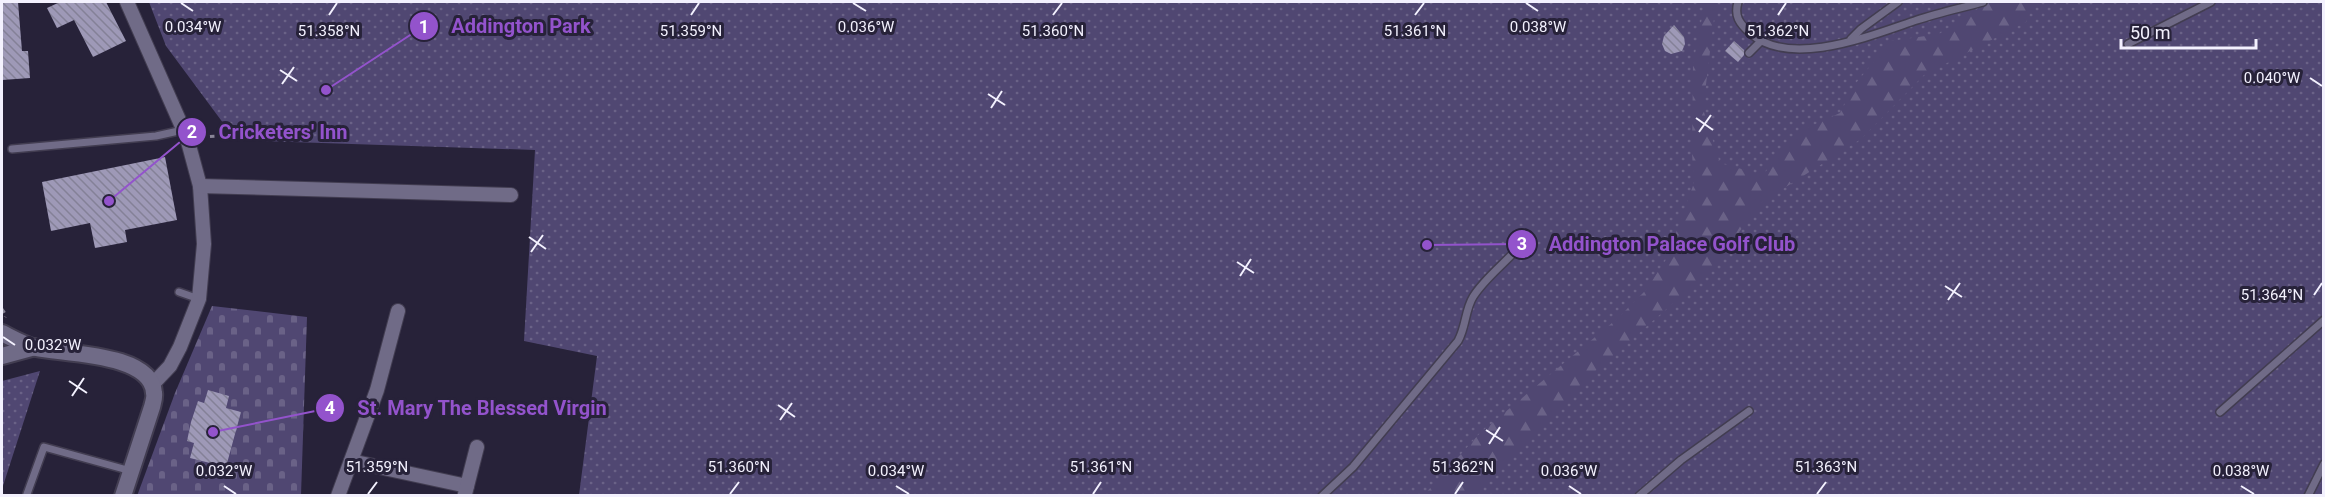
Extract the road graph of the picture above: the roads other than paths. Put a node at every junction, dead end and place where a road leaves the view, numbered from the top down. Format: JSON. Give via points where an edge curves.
{"nodes":[{"id":1,"x":127,"y":2,"type":"edge"},
{"id":2,"x":1738,"y":2,"type":"edge"},
{"id":3,"x":1898,"y":2,"type":"edge"},
{"id":4,"x":1983,"y":2,"type":"edge"},
{"id":5,"x":2211,"y":2,"type":"edge"},
{"id":6,"x":1762,"y":40,"type":"junction"},
{"id":7,"x":1850,"y":40,"type":"junction"},
{"id":8,"x":2128,"y":45,"type":"dead end"},
{"id":9,"x":1749,"y":53,"type":"dead end"},
{"id":10,"x":185,"y":134,"type":"junction"},
{"id":11,"x":12,"y":149,"type":"dead end"},
{"id":12,"x":200,"y":186,"type":"junction"},
{"id":13,"x":511,"y":195,"type":"dead end"},
{"id":14,"x":1518,"y":248,"type":"dead end"},
{"id":15,"x":179,"y":292,"type":"dead end"},
{"id":16,"x":199,"y":299,"type":"junction"},
{"id":17,"x":398,"y":310,"type":"dead end"},
{"id":18,"x":2324,"y":320,"type":"edge"},
{"id":19,"x":2,"y":333,"type":"edge"},
{"id":20,"x":35,"y":347,"type":"junction"},
{"id":21,"x":2,"y":356,"type":"edge"},
{"id":22,"x":152,"y":385,"type":"junction"},
{"id":23,"x":1749,"y":411,"type":"dead end"},
{"id":24,"x":2220,"y":412,"type":"dead end"},
{"id":25,"x":477,"y":447,"type":"dead end"},
{"id":26,"x":351,"y":461,"type":"junction"},
{"id":27,"x":2324,"y":464,"type":"edge"},
{"id":28,"x":131,"y":471,"type":"junction"},
{"id":29,"x":466,"y":491,"type":"edge"},
{"id":30,"x":27,"y":494,"type":"dead end"},
{"id":31,"x":123,"y":495,"type":"edge"},
{"id":32,"x":338,"y":495,"type":"edge"},
{"id":33,"x":1322,"y":495,"type":"edge"},
{"id":34,"x":1639,"y":495,"type":"edge"},
{"id":35,"x":2308,"y":495,"type":"edge"}],
"edges":[{"from":1,"to":10,"type":"street"},
{"from":2,"to":6,"type":"lane","via":[[1737,19]]},
{"from":3,"to":7,"type":"lane"},
{"from":4,"to":7,"type":"lane"},
{"from":5,"to":8,"type":"lane"},
{"from":6,"to":7,"type":"lane","via":[[1795,49]]},
{"from":6,"to":9,"type":"lane"},
{"from":10,"to":11,"type":"lane"},
{"from":10,"to":12,"type":"street"},
{"from":12,"to":13,"type":"street"},
{"from":12,"to":16,"type":"street","via":[[204,244]]},
{"from":14,"to":33,"type":"lane","via":[[1474,296],[1458,341],[1353,467]]},
{"from":15,"to":16,"type":"lane"},
{"from":16,"to":22,"type":"street","via":[[170,366]]},
{"from":17,"to":26,"type":"street","via":[[377,390]]},
{"from":18,"to":24,"type":"lane"},
{"from":19,"to":20,"type":"street"},
{"from":20,"to":21,"type":"street"},
{"from":20,"to":22,"type":"street","via":[[130,364]]},
{"from":22,"to":28,"type":"street","via":[[152,407]]},
{"from":23,"to":34,"type":"lane"},
{"from":25,"to":29,"type":"street"},
{"from":26,"to":29,"type":"street"},
{"from":26,"to":32,"type":"street"},
{"from":27,"to":35,"type":"lane"},
{"from":28,"to":30,"type":"lane","via":[[44,447]]},
{"from":28,"to":31,"type":"street"}]}
